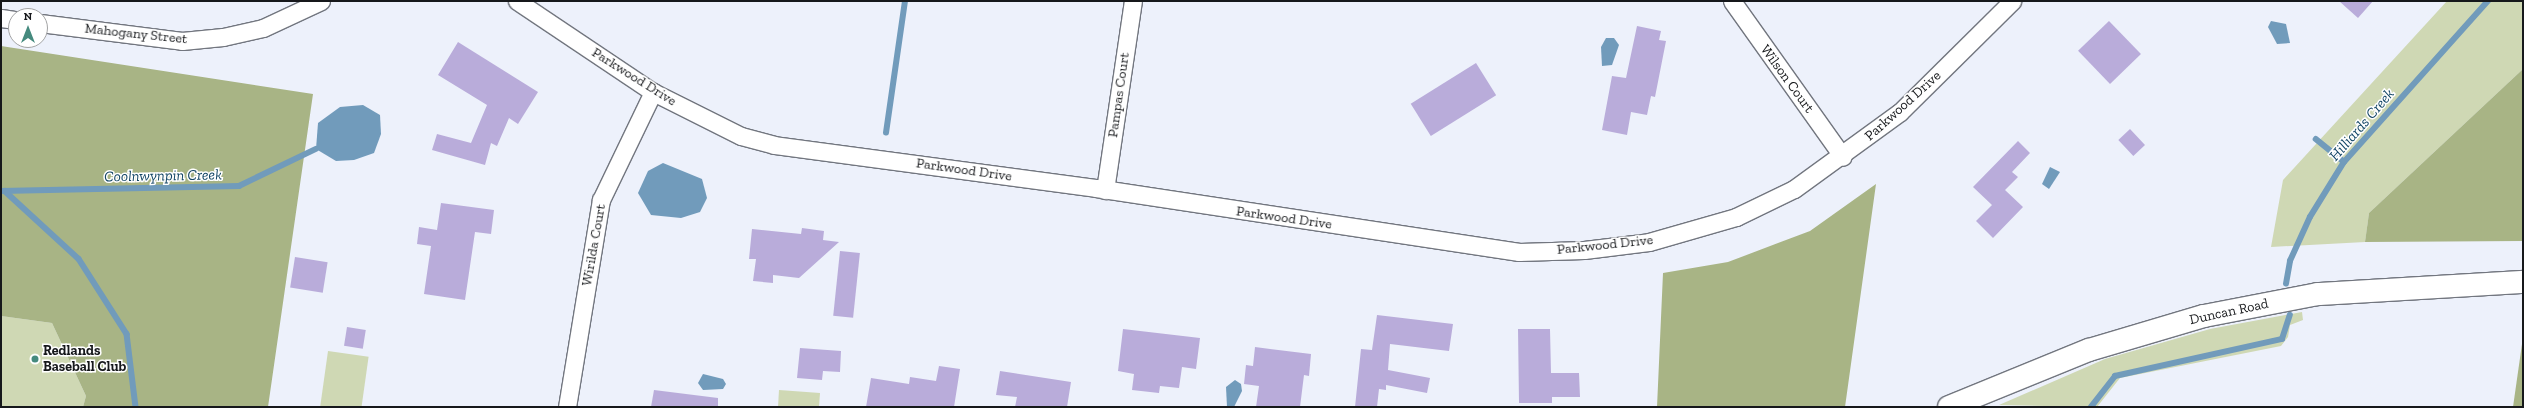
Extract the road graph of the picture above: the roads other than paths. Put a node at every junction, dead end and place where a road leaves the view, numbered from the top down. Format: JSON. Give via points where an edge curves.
{"nodes":[{"id":1,"x":321,"y":1,"type":"edge"},
{"id":2,"x":517,"y":1,"type":"edge"},
{"id":3,"x":1133,"y":1,"type":"edge"},
{"id":4,"x":1732,"y":1,"type":"edge"},
{"id":5,"x":2012,"y":1,"type":"edge"},
{"id":6,"x":48,"y":24,"type":"edge"},
{"id":7,"x":653,"y":92,"type":"junction"},
{"id":8,"x":1843,"y":157,"type":"junction"},
{"id":9,"x":1106,"y":190,"type":"junction"},
{"id":10,"x":2523,"y":282,"type":"edge"},
{"id":11,"x":567,"y":407,"type":"edge"},
{"id":12,"x":1949,"y":407,"type":"edge"}],
"edges":[{"from":1,"to":6,"type":"street","name":"Mahogany Street","via":[[263,28],[223,37],[182,41]]},
{"from":2,"to":7,"type":"street","name":"Parkwood Drive"},
{"from":3,"to":9,"type":"street","name":"Pampas Court"},
{"from":4,"to":8,"type":"street","name":"Wilson Court"},
{"from":5,"to":8,"type":"street","name":"Parkwood Drive","via":[[1900,112]]},
{"from":7,"to":9,"type":"street","name":"Parkwood Drive","via":[[741,136],[774,145]]},
{"from":7,"to":11,"type":"street","name":"Wirilda Court","via":[[601,200]]},
{"from":8,"to":9,"type":"street","name":"Parkwood Drive","via":[[1794,189],[1736,217],[1649,242],[1584,250],[1503,250]]},
{"from":10,"to":12,"type":"highway","name":"Duncan Road","via":[[2318,294],[2204,316],[2089,350]]}]}
